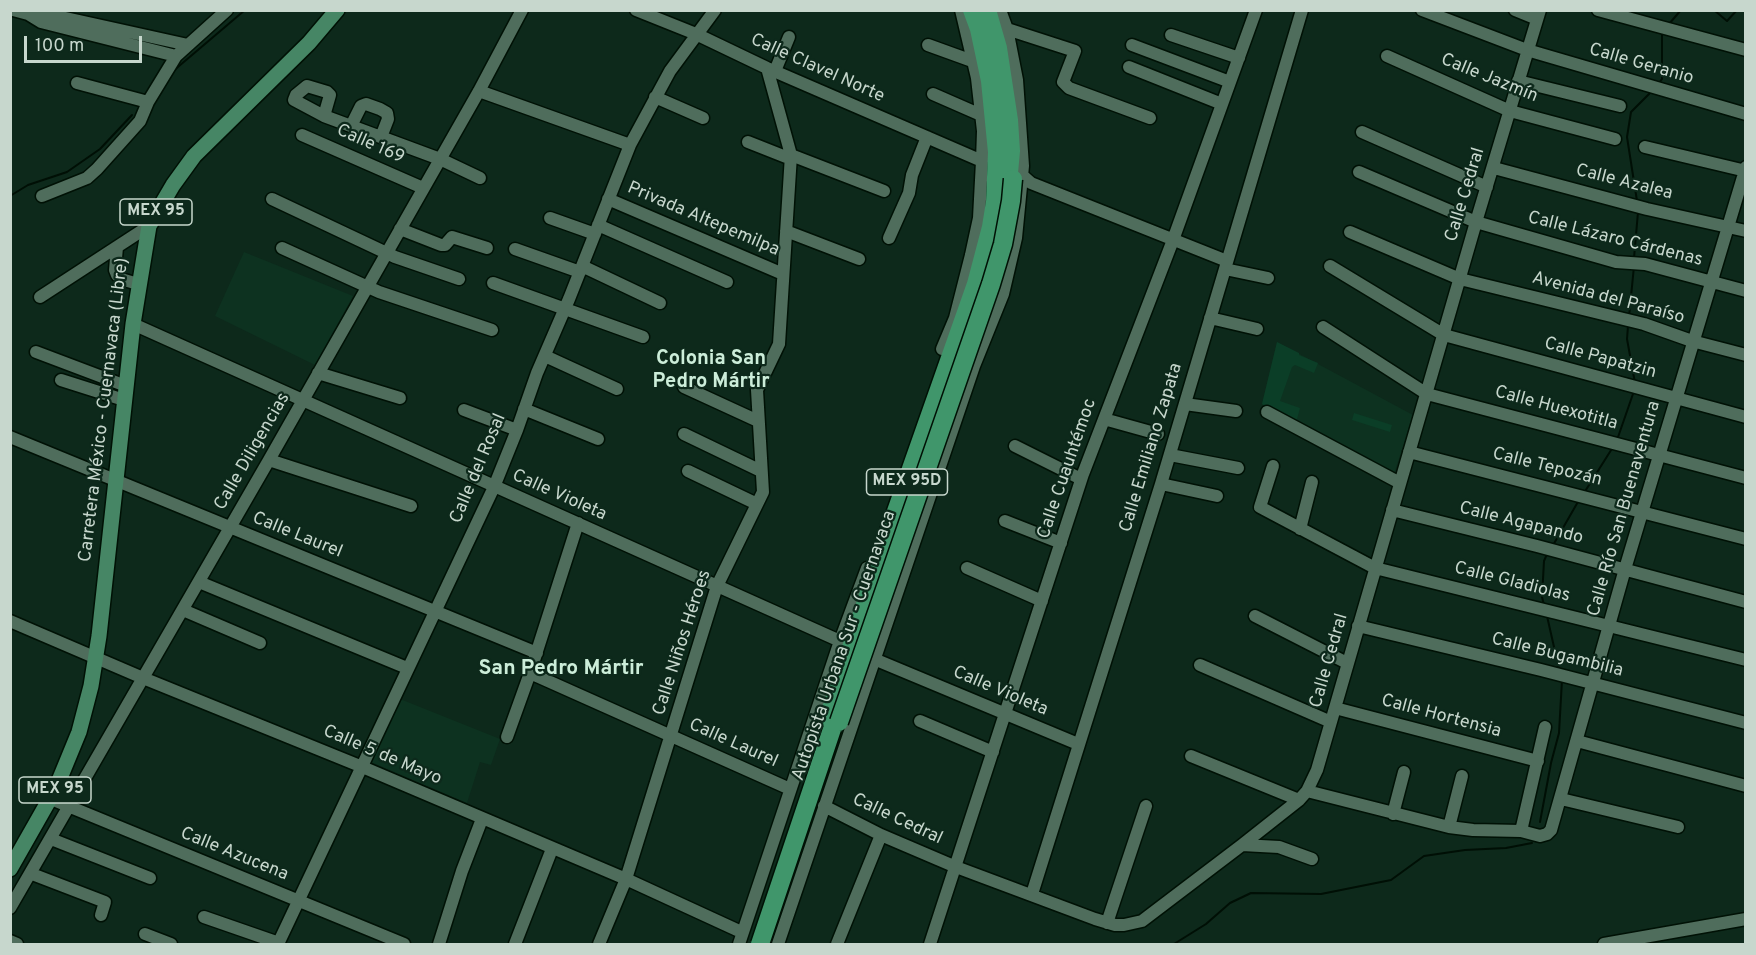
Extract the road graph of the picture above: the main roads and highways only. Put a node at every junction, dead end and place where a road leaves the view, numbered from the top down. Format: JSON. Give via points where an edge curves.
{"nodes":[{"id":1,"x":337,"y":10,"type":"edge"},
{"id":2,"x":972,"y":10,"type":"edge"},
{"id":3,"x":982,"y":10,"type":"edge"},
{"id":4,"x":987,"y":10,"type":"edge"},
{"id":5,"x":993,"y":10,"type":"edge"},
{"id":6,"x":887,"y":537,"type":"junction"},
{"id":7,"x":867,"y":568,"type":"road end"},
{"id":8,"x":10,"y":869,"type":"edge"},
{"id":9,"x":754,"y":945,"type":"edge"},
{"id":10,"x":760,"y":945,"type":"edge"},
{"id":11,"x":768,"y":945,"type":"edge"}],
"edges":[{"from":1,"to":8,"type":"main road","name":"Carretera México - Cuernavaca (Libre)","number":"MEX 95","via":[[309,43],[194,156],[149,226],[138,284],[91,686],[81,727],[51,799]]},
{"from":2,"to":6,"type":"highway","number":"MEX 95D","via":[[990,81],[997,152],[995,202],[976,284]]},
{"from":3,"to":10,"type":"highway","name":"Autopista Urbana Sur - Cuernavaca","bridge":true,"via":[[993,52],[1003,136],[996,228],[986,269]]},
{"from":4,"to":11,"type":"highway","number":"MEX 95D","via":[[998,48],[1011,151],[1002,235],[969,363],[920,478]]},
{"from":5,"to":11,"type":"highway","name":"Autopista Urbana Sur - Cuernavaca","bridge":true,"via":[[1009,76],[1014,154],[1003,244],[836,730]]},
{"from":6,"to":7,"type":"highway","via":[[873,550]]},
{"from":6,"to":9,"type":"highway","number":"MEX 95D"}]}
